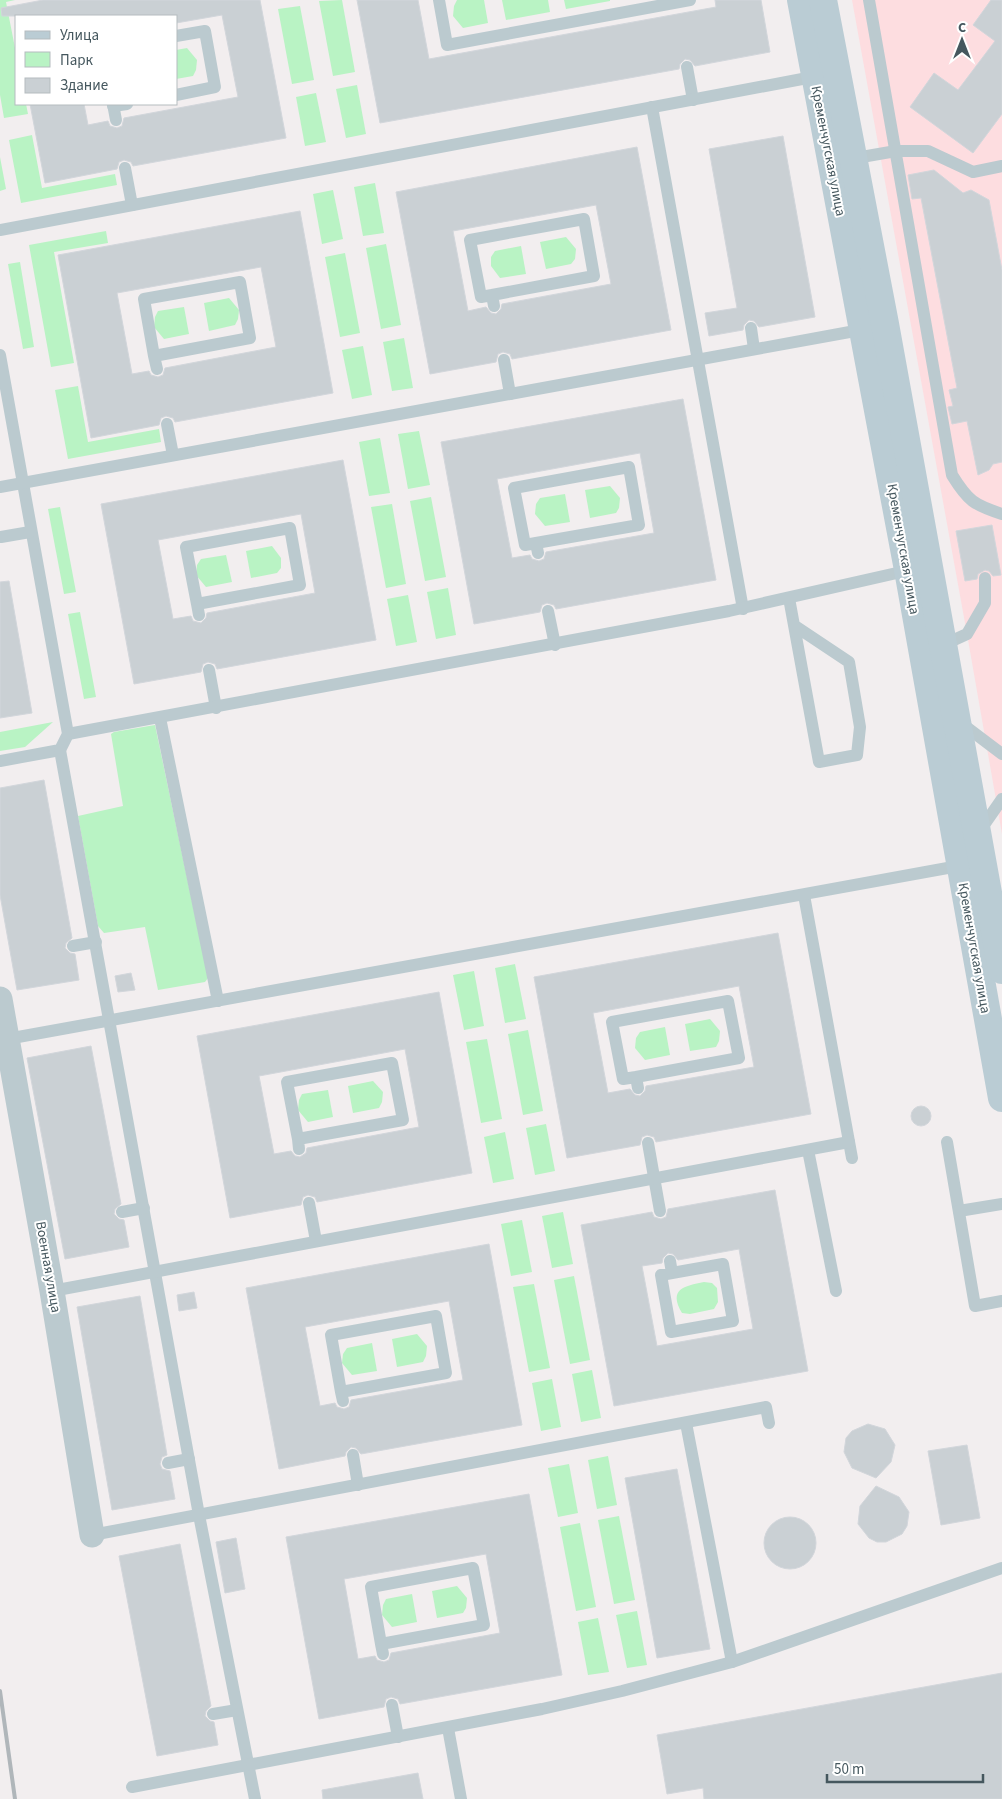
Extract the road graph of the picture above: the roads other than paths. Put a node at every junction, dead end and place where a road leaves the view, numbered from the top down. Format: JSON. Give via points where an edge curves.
{"nodes":[{"id":1,"x":439,"y":0,"type":"edge"},
{"id":2,"x":690,"y":0,"type":"edge"},
{"id":3,"x":801,"y":0,"type":"edge"},
{"id":4,"x":824,"y":0,"type":"edge"},
{"id":5,"x":869,"y":0,"type":"edge"},
{"id":6,"x":178,"y":36,"type":"edge"},
{"id":7,"x":687,"y":67,"type":"dead end"},
{"id":8,"x":826,"y":75,"type":"junction"},
{"id":9,"x":178,"y":95,"type":"edge"},
{"id":10,"x":693,"y":100,"type":"junction"},
{"id":11,"x":113,"y":105,"type":"edge"},
{"id":12,"x":652,"y":107,"type":"junction"},
{"id":13,"x":116,"y":120,"type":"dead end"},
{"id":14,"x":896,"y":151,"type":"junction"},
{"id":15,"x":842,"y":161,"type":"junction"},
{"id":16,"x":1002,"y":166,"type":"edge"},
{"id":17,"x":125,"y":168,"type":"dead end"},
{"id":18,"x":132,"y":205,"type":"junction"},
{"id":19,"x":0,"y":230,"type":"edge"},
{"id":20,"x":493,"y":300,"type":"joint"},
{"id":21,"x":874,"y":327,"type":"junction"},
{"id":22,"x":751,"y":328,"type":"dead end"},
{"id":23,"x":754,"y":349,"type":"junction"},
{"id":24,"x":0,"y":355,"type":"edge"},
{"id":25,"x":154,"y":356,"type":"junction"},
{"id":26,"x":697,"y":359,"type":"junction"},
{"id":27,"x":504,"y":360,"type":"dead end"},
{"id":28,"x":157,"y":369,"type":"dead end"},
{"id":29,"x":510,"y":394,"type":"junction"},
{"id":30,"x":167,"y":424,"type":"dead end"},
{"id":31,"x":173,"y":455,"type":"junction"},
{"id":32,"x":22,"y":483,"type":"junction"},
{"id":33,"x":0,"y":487,"type":"edge"},
{"id":34,"x":1002,"y":514,"type":"edge"},
{"id":35,"x":30,"y":532,"type":"junction"},
{"id":36,"x":1,"y":537,"type":"edge"},
{"id":37,"x":537,"y":548,"type":"joint"},
{"id":38,"x":918,"y":568,"type":"junction"},
{"id":39,"x":985,"y":578,"type":"dead end"},
{"id":40,"x":789,"y":598,"type":"junction"},
{"id":41,"x":198,"y":609,"type":"joint"},
{"id":42,"x":742,"y":609,"type":"junction"},
{"id":43,"x":548,"y":611,"type":"dead end"},
{"id":44,"x":795,"y":626,"type":"junction"},
{"id":45,"x":555,"y":645,"type":"junction"},
{"id":46,"x":943,"y":646,"type":"junction"},
{"id":47,"x":209,"y":670,"type":"dead end"},
{"id":48,"x":216,"y":708,"type":"junction"},
{"id":49,"x":160,"y":718,"type":"junction"},
{"id":50,"x":957,"y":720,"type":"junction"},
{"id":51,"x":68,"y":734,"type":"junction"},
{"id":52,"x":60,"y":750,"type":"junction"},
{"id":53,"x":1002,"y":754,"type":"edge"},
{"id":54,"x":0,"y":761,"type":"edge"},
{"id":55,"x":1002,"y":799,"type":"edge"},
{"id":56,"x":977,"y":834,"type":"junction"},
{"id":57,"x":971,"y":864,"type":"junction"},
{"id":58,"x":804,"y":895,"type":"junction"},
{"id":59,"x":96,"y":942,"type":"junction"},
{"id":60,"x":73,"y":946,"type":"dead end"},
{"id":61,"x":1002,"y":970,"type":"edge"},
{"id":62,"x":0,"y":999,"type":"edge"},
{"id":63,"x":218,"y":1001,"type":"junction"},
{"id":64,"x":110,"y":1020,"type":"junction"},
{"id":65,"x":7,"y":1039,"type":"junction"},
{"id":66,"x":637,"y":1082,"type":"joint"},
{"id":67,"x":1002,"y":1098,"type":"edge"},
{"id":68,"x":849,"y":1142,"type":"junction"},
{"id":69,"x":947,"y":1142,"type":"dead end"},
{"id":70,"x":648,"y":1143,"type":"dead end"},
{"id":71,"x":298,"y":1144,"type":"joint"},
{"id":72,"x":808,"y":1150,"type":"junction"},
{"id":73,"x":852,"y":1158,"type":"dead end"},
{"id":74,"x":654,"y":1179,"type":"junction"},
{"id":75,"x":309,"y":1203,"type":"dead end"},
{"id":76,"x":1002,"y":1204,"type":"edge"},
{"id":77,"x":144,"y":1208,"type":"junction"},
{"id":78,"x":660,"y":1211,"type":"dead end"},
{"id":79,"x":959,"y":1211,"type":"junction"},
{"id":80,"x":122,"y":1212,"type":"dead end"},
{"id":81,"x":316,"y":1241,"type":"junction"},
{"id":82,"x":671,"y":1267,"type":"joint"},
{"id":83,"x":156,"y":1272,"type":"junction"},
{"id":84,"x":52,"y":1291,"type":"junction"},
{"id":85,"x":836,"y":1291,"type":"dead end"},
{"id":86,"x":1002,"y":1301,"type":"edge"},
{"id":87,"x":342,"y":1397,"type":"joint"},
{"id":88,"x":686,"y":1423,"type":"junction"},
{"id":89,"x":769,"y":1423,"type":"dead end"},
{"id":90,"x":353,"y":1455,"type":"dead end"},
{"id":91,"x":189,"y":1458,"type":"junction"},
{"id":92,"x":168,"y":1463,"type":"dead end"},
{"id":93,"x":358,"y":1485,"type":"junction"},
{"id":94,"x":199,"y":1515,"type":"junction"},
{"id":95,"x":92,"y":1535,"type":"joint"},
{"id":96,"x":1002,"y":1568,"type":"edge"},
{"id":97,"x":382,"y":1649,"type":"joint"},
{"id":98,"x":732,"y":1662,"type":"junction"},
{"id":99,"x":392,"y":1705,"type":"dead end"},
{"id":100,"x":237,"y":1710,"type":"junction"},
{"id":101,"x":213,"y":1714,"type":"dead end"},
{"id":102,"x":448,"y":1728,"type":"junction"},
{"id":103,"x":398,"y":1737,"type":"junction"},
{"id":104,"x":248,"y":1765,"type":"junction"},
{"id":105,"x":132,"y":1787,"type":"dead end"},
{"id":106,"x":255,"y":1799,"type":"edge"},
{"id":107,"x":461,"y":1799,"type":"edge"}],
"edges":[{"from":1,"to":2,"type":"lane","via":[[447,45],[677,8]]},
{"from":3,"to":8,"type":"street","name":"Кременчугская улица"},
{"from":4,"to":8,"type":"street","name":"Кременчугская улица"},
{"from":5,"to":14,"type":"lane"},
{"from":6,"to":9,"type":"lane","via":[[205,30],[216,87]]},
{"from":7,"to":10,"type":"lane"},
{"from":8,"to":10,"type":"lane"},
{"from":8,"to":15,"type":"street","name":"Кременчугская улица"},
{"from":10,"to":12,"type":"lane"},
{"from":11,"to":13,"type":"lane"},
{"from":12,"to":18,"type":"lane"},
{"from":12,"to":26,"type":"lane"},
{"from":14,"to":15,"type":"lane"},
{"from":14,"to":16,"type":"lane","via":[[928,151],[973,172]]},
{"from":14,"to":34,"type":"lane","via":[[952,475],[976,506]]},
{"from":15,"to":21,"type":"street","name":"Кременчугская улица"},
{"from":17,"to":18,"type":"lane"},
{"from":18,"to":19,"type":"lane"},
{"from":20,"to":20,"type":"lane","via":[[594,276],[584,219],[470,240],[481,297]]},
{"from":21,"to":23,"type":"lane"},
{"from":21,"to":38,"type":"street","name":"Кременчугская улица"},
{"from":22,"to":23,"type":"lane"},
{"from":23,"to":26,"type":"lane"},
{"from":24,"to":32,"type":"lane"},
{"from":25,"to":25,"type":"lane","via":[[250,338],[240,282],[144,299]]},
{"from":25,"to":28,"type":"lane"},
{"from":26,"to":29,"type":"lane"},
{"from":26,"to":42,"type":"lane"},
{"from":27,"to":29,"type":"lane"},
{"from":29,"to":31,"type":"lane"},
{"from":30,"to":31,"type":"lane"},
{"from":31,"to":32,"type":"lane"},
{"from":32,"to":33,"type":"lane"},
{"from":32,"to":35,"type":"lane"},
{"from":35,"to":36,"type":"lane"},
{"from":35,"to":51,"type":"lane"},
{"from":37,"to":37,"type":"lane","via":[[639,524],[629,468],[514,488],[525,545]]},
{"from":38,"to":40,"type":"lane"},
{"from":38,"to":46,"type":"street","name":"Кременчугская улица"},
{"from":38,"to":57,"type":"street","name":"Кременчугская улица"},
{"from":39,"to":46,"type":"lane","via":[[985,603],[967,634]]},
{"from":40,"to":42,"type":"lane"},
{"from":40,"to":44,"type":"lane"},
{"from":41,"to":41,"type":"lane","via":[[300,585],[290,528],[186,547]]},
{"from":42,"to":45,"type":"lane"},
{"from":43,"to":45,"type":"lane"},
{"from":44,"to":44,"type":"lane","via":[[820,762],[857,755],[860,727],[849,662]]},
{"from":45,"to":48,"type":"lane"},
{"from":46,"to":50,"type":"street","name":"Кременчугская улица"},
{"from":47,"to":48,"type":"lane"},
{"from":48,"to":49,"type":"lane"},
{"from":49,"to":51,"type":"lane"},
{"from":49,"to":63,"type":"lane"},
{"from":50,"to":53,"type":"lane"},
{"from":50,"to":56,"type":"street","name":"Кременчугская улица"},
{"from":51,"to":52,"type":"lane"},
{"from":52,"to":54,"type":"lane"},
{"from":52,"to":59,"type":"lane"},
{"from":55,"to":56,"type":"lane"},
{"from":56,"to":57,"type":"street","name":"Кременчугская улица"},
{"from":57,"to":58,"type":"lane"},
{"from":57,"to":61,"type":"street","name":"Кременчугская улица"},
{"from":57,"to":67,"type":"street","name":"Кременчугская улица"},
{"from":58,"to":63,"type":"lane"},
{"from":58,"to":68,"type":"lane"},
{"from":59,"to":60,"type":"lane"},
{"from":59,"to":64,"type":"lane"},
{"from":62,"to":65,"type":"street","name":"Военная улица"},
{"from":63,"to":64,"type":"lane"},
{"from":64,"to":65,"type":"lane"},
{"from":64,"to":77,"type":"lane"},
{"from":65,"to":84,"type":"street","name":"Военная улица"},
{"from":66,"to":66,"type":"lane","via":[[738,1058],[728,1001],[612,1022],[623,1079]]},
{"from":68,"to":72,"type":"lane"},
{"from":68,"to":73,"type":"lane"},
{"from":69,"to":79,"type":"lane"},
{"from":70,"to":74,"type":"lane"},
{"from":71,"to":71,"type":"lane","via":[[403,1120],[392,1063],[287,1082]]},
{"from":72,"to":74,"type":"lane"},
{"from":72,"to":85,"type":"lane"},
{"from":74,"to":78,"type":"lane"},
{"from":74,"to":81,"type":"lane"},
{"from":75,"to":81,"type":"lane"},
{"from":76,"to":79,"type":"lane"},
{"from":77,"to":80,"type":"lane"},
{"from":77,"to":83,"type":"lane"},
{"from":79,"to":86,"type":"lane","via":[[975,1306]]},
{"from":81,"to":83,"type":"lane"},
{"from":82,"to":82,"type":"lane","via":[[661,1275],[672,1332],[734,1321],[723,1264]]},
{"from":83,"to":84,"type":"lane"},
{"from":83,"to":91,"type":"lane"},
{"from":84,"to":95,"type":"street","name":"Военная улица"},
{"from":87,"to":87,"type":"lane","via":[[446,1373],[436,1316],[331,1336]]},
{"from":88,"to":89,"type":"lane","via":[[766,1407]]},
{"from":88,"to":93,"type":"lane"},
{"from":88,"to":98,"type":"lane"},
{"from":90,"to":93,"type":"lane"},
{"from":91,"to":92,"type":"lane"},
{"from":91,"to":94,"type":"lane"},
{"from":93,"to":94,"type":"lane"},
{"from":94,"to":95,"type":"lane"},
{"from":94,"to":100,"type":"lane"},
{"from":96,"to":98,"type":"lane"},
{"from":97,"to":97,"type":"lane","via":[[484,1625],[473,1568],[371,1587]]},
{"from":98,"to":102,"type":"lane","via":[[579,1702]]},
{"from":99,"to":103,"type":"lane"},
{"from":100,"to":101,"type":"lane"},
{"from":100,"to":104,"type":"lane"},
{"from":102,"to":103,"type":"lane"},
{"from":102,"to":107,"type":"lane"},
{"from":103,"to":104,"type":"lane"},
{"from":104,"to":105,"type":"lane"},
{"from":104,"to":106,"type":"lane"}]}
